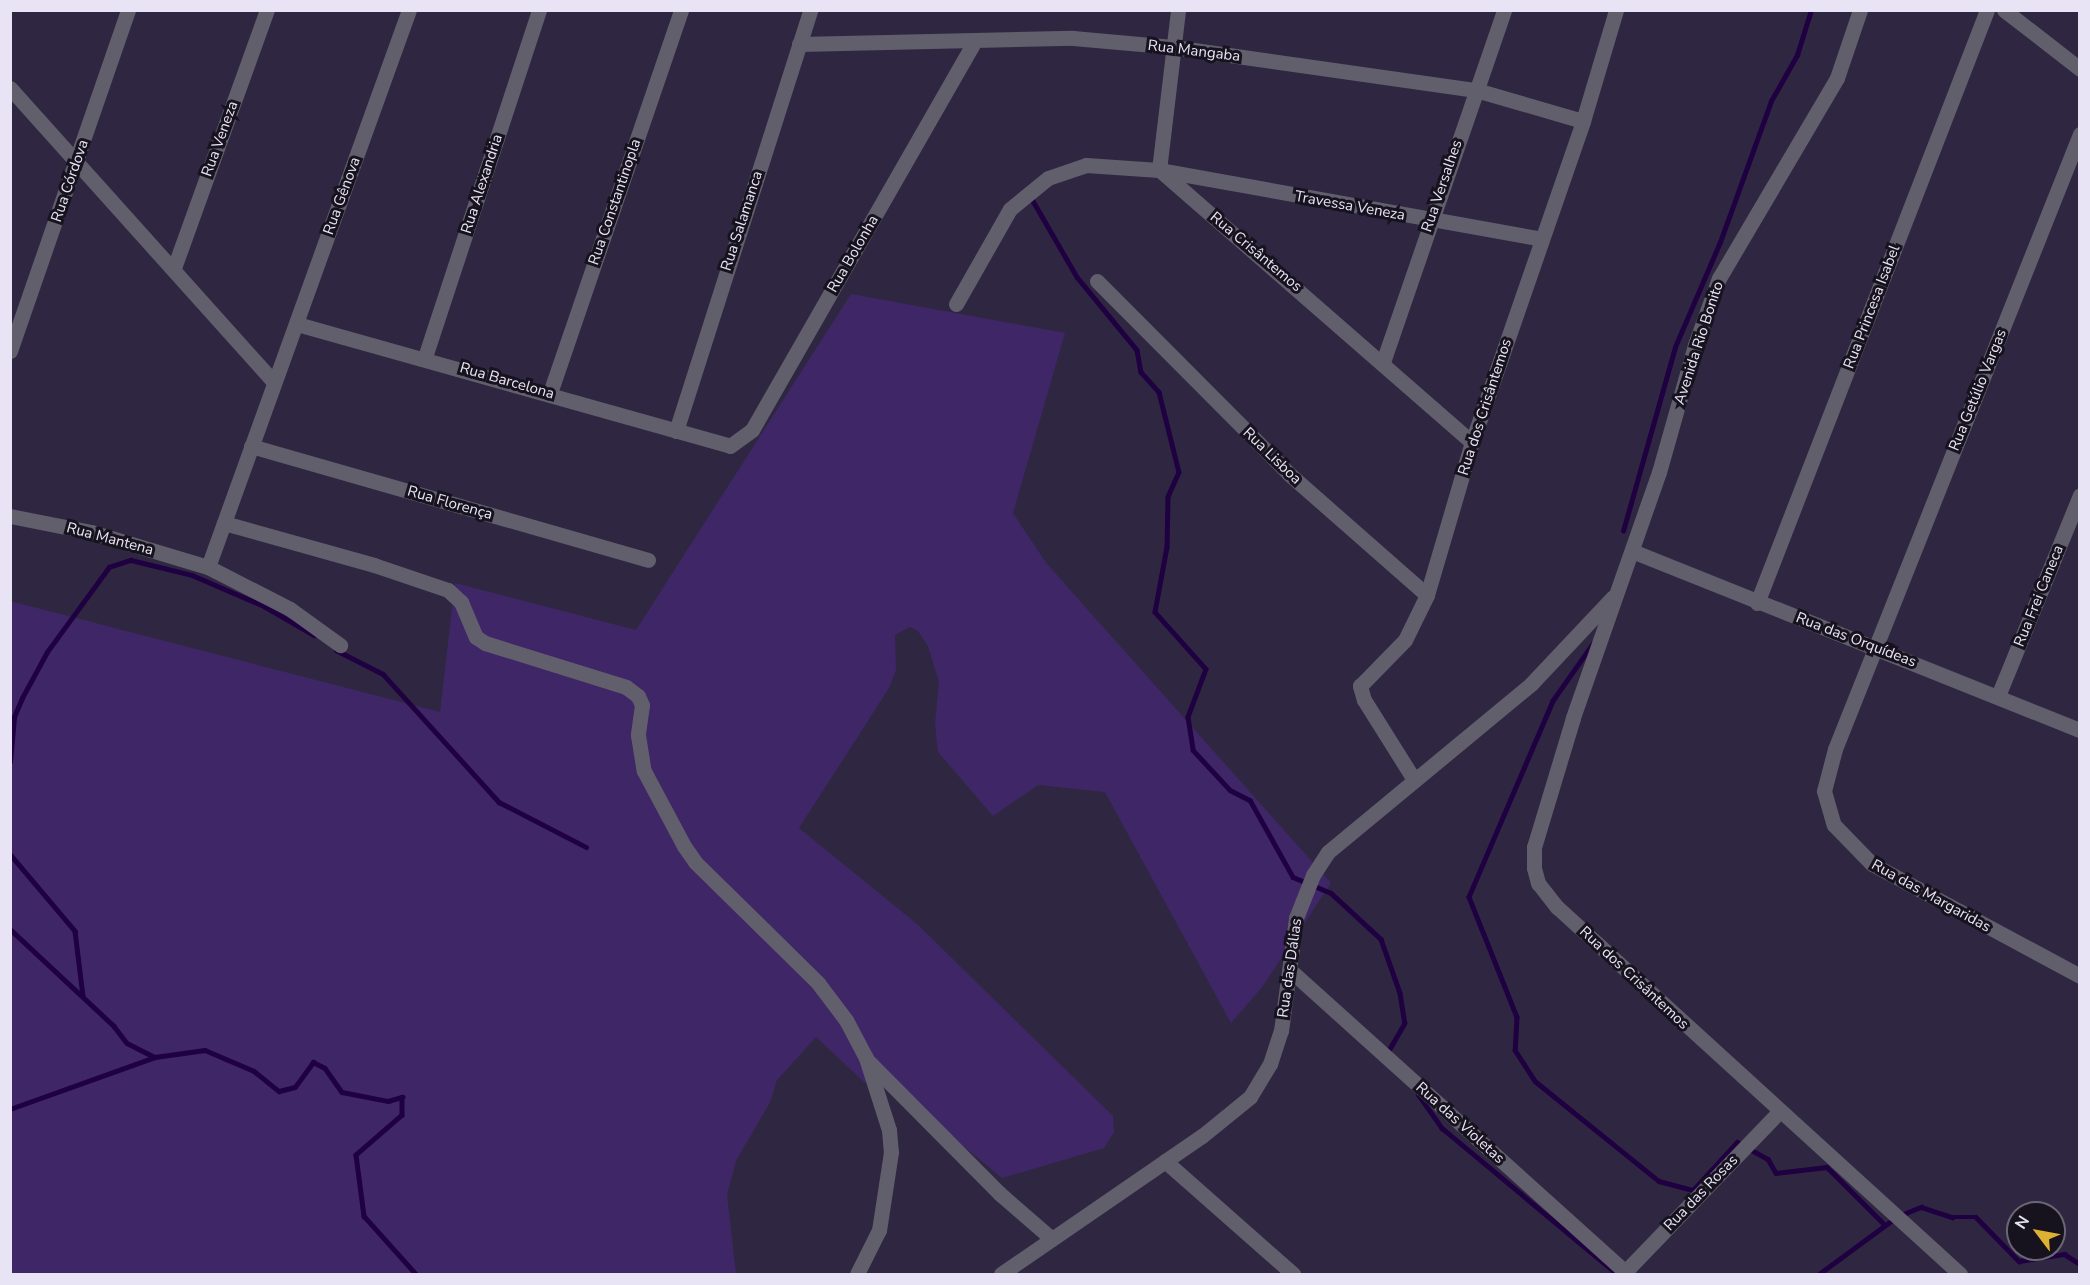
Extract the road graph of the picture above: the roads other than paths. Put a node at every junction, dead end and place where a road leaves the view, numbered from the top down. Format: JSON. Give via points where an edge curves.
{"nodes":[{"id":1,"x":128,"y":10,"type":"edge"},
{"id":2,"x":267,"y":10,"type":"edge"},
{"id":3,"x":409,"y":10,"type":"edge"},
{"id":4,"x":539,"y":10,"type":"edge"},
{"id":5,"x":681,"y":10,"type":"edge"},
{"id":6,"x":810,"y":10,"type":"edge"},
{"id":7,"x":1178,"y":10,"type":"edge"},
{"id":8,"x":1504,"y":10,"type":"edge"},
{"id":9,"x":1616,"y":10,"type":"edge"},
{"id":10,"x":1860,"y":10,"type":"edge"},
{"id":11,"x":1987,"y":10,"type":"edge"},
{"id":12,"x":2004,"y":10,"type":"edge"},
{"id":13,"x":975,"y":41,"type":"junction"},
{"id":14,"x":799,"y":44,"type":"junction"},
{"id":15,"x":1173,"y":47,"type":"junction"},
{"id":16,"x":2079,"y":69,"type":"edge"},
{"id":17,"x":10,"y":88,"type":"edge"},
{"id":18,"x":1476,"y":90,"type":"junction"},
{"id":19,"x":1583,"y":121,"type":"junction"},
{"id":20,"x":2079,"y":134,"type":"edge"},
{"id":21,"x":77,"y":161,"type":"junction"},
{"id":22,"x":1159,"y":170,"type":"junction"},
{"id":23,"x":1430,"y":220,"type":"junction"},
{"id":24,"x":1541,"y":239,"type":"junction"},
{"id":25,"x":174,"y":268,"type":"junction"},
{"id":26,"x":1097,"y":281,"type":"dead end"},
{"id":27,"x":956,"y":304,"type":"dead end"},
{"id":28,"x":297,"y":324,"type":"junction"},
{"id":29,"x":10,"y":351,"type":"edge"},
{"id":30,"x":425,"y":357,"type":"junction"},
{"id":31,"x":1383,"y":362,"type":"junction"},
{"id":32,"x":273,"y":381,"type":"junction"},
{"id":33,"x":550,"y":393,"type":"junction"},
{"id":34,"x":676,"y":431,"type":"junction"},
{"id":35,"x":1472,"y":442,"type":"junction"},
{"id":36,"x":716,"y":444,"type":"joint"},
{"id":37,"x":251,"y":446,"type":"junction"},
{"id":38,"x":2079,"y":495,"type":"edge"},
{"id":39,"x":10,"y":516,"type":"edge"},
{"id":40,"x":224,"y":523,"type":"junction"},
{"id":41,"x":1630,"y":555,"type":"junction"},
{"id":42,"x":648,"y":560,"type":"dead end"},
{"id":43,"x":208,"y":567,"type":"junction"},
{"id":44,"x":1618,"y":591,"type":"junction"},
{"id":45,"x":1426,"y":595,"type":"junction"},
{"id":46,"x":1757,"y":603,"type":"junction"},
{"id":47,"x":340,"y":645,"type":"dead end"},
{"id":48,"x":1877,"y":646,"type":"junction"},
{"id":49,"x":1998,"y":696,"type":"junction"},
{"id":50,"x":2079,"y":730,"type":"edge"},
{"id":51,"x":1413,"y":778,"type":"junction"},
{"id":52,"x":1291,"y":971,"type":"junction"},
{"id":53,"x":2079,"y":976,"type":"edge"},
{"id":54,"x":866,"y":1058,"type":"junction"},
{"id":55,"x":1780,"y":1111,"type":"junction"},
{"id":56,"x":1165,"y":1161,"type":"junction"},
{"id":57,"x":1052,"y":1239,"type":"junction"},
{"id":58,"x":1625,"y":1274,"type":"edge"},
{"id":59,"x":857,"y":1275,"type":"edge"},
{"id":60,"x":1001,"y":1275,"type":"edge"},
{"id":61,"x":1293,"y":1275,"type":"edge"},
{"id":62,"x":1960,"y":1275,"type":"edge"}],
"edges":[{"from":1,"to":21,"type":"street","name":"Rua Córdova"},
{"from":2,"to":25,"type":"street","name":"Rua Veneza"},
{"from":3,"to":28,"type":"street","name":"Rua Gênova"},
{"from":4,"to":30,"type":"street","name":"Rua Alexandria"},
{"from":5,"to":33,"type":"street","name":"Rua Constantinopla"},
{"from":6,"to":14,"type":"street","name":"Rua Salamanca"},
{"from":7,"to":15,"type":"street"},
{"from":8,"to":18,"type":"street","name":"Rua Versalhes"},
{"from":9,"to":19,"type":"street","name":"Rua dos Crisântemos"},
{"from":10,"to":41,"type":"street","name":"Avenida Rio Bonito","via":[[1832,87],[1719,278]]},
{"from":11,"to":46,"type":"street","name":"Rua Princesa Isabel"},
{"from":12,"to":16,"type":"street"},
{"from":13,"to":14,"type":"street","name":"Rua Mangaba"},
{"from":13,"to":15,"type":"street","name":"Rua Mangaba","via":[[1073,38]]},
{"from":13,"to":36,"type":"street","name":"Rua Bolonha","via":[[752,430],[730,446]]},
{"from":14,"to":34,"type":"street","name":"Rua Salamanca"},
{"from":15,"to":18,"type":"street","name":"Rua Mangaba"},
{"from":15,"to":22,"type":"street"},
{"from":17,"to":21,"type":"street"},
{"from":18,"to":19,"type":"street","name":"Rua Mangaba"},
{"from":18,"to":23,"type":"street","name":"Rua Versalhes"},
{"from":19,"to":24,"type":"street","name":"Rua dos Crisântemos"},
{"from":20,"to":48,"type":"street","name":"Rua Getúlio Vargas"},
{"from":21,"to":25,"type":"street"},
{"from":21,"to":29,"type":"street","name":"Rua Córdova"},
{"from":22,"to":23,"type":"street","name":"Travessa Veneza"},
{"from":22,"to":27,"type":"street","name":"Travessa Veneza","via":[[1086,165],[1066,169],[1038,184],[1010,209],[995,230]]},
{"from":22,"to":31,"type":"street","name":"Rua Crisântemos"},
{"from":23,"to":24,"type":"street","name":"Travessa Veneza"},
{"from":23,"to":31,"type":"street","name":"Rua Versalhes"},
{"from":24,"to":35,"type":"street","name":"Rua dos Crisântemos"},
{"from":25,"to":32,"type":"street"},
{"from":26,"to":45,"type":"street","name":"Rua Lisboa","via":[[1288,472]]},
{"from":28,"to":30,"type":"street","name":"Rua Barcelona"},
{"from":28,"to":32,"type":"street","name":"Rua Gênova"},
{"from":30,"to":33,"type":"street","name":"Rua Barcelona"},
{"from":31,"to":35,"type":"street","name":"Rua Crisântemos"},
{"from":32,"to":37,"type":"street","name":"Rua Gênova"},
{"from":33,"to":34,"type":"street","name":"Rua Barcelona"},
{"from":34,"to":36,"type":"street","name":"Rua Barcelona"},
{"from":35,"to":45,"type":"street","name":"Rua dos Crisântemos"},
{"from":37,"to":40,"type":"street","name":"Rua Gênova"},
{"from":37,"to":42,"type":"street","name":"Rua Florença"},
{"from":38,"to":49,"type":"street","name":"Rua Frei Caneca"},
{"from":39,"to":43,"type":"street","name":"Rua Mantena","via":[[91,532]]},
{"from":40,"to":43,"type":"street","name":"Rua Gênova"},
{"from":40,"to":54,"type":"street","via":[[448,590],[461,602],[476,637],[485,643],[626,687],[638,696],[642,705],[638,735],[644,771],[672,816],[684,846],[695,862],[818,983],[846,1020]]},
{"from":41,"to":44,"type":"street","name":"Avenida Rio Bonito"},
{"from":41,"to":46,"type":"street","name":"Rua das Orquídeas"},
{"from":43,"to":47,"type":"street","name":"Rua Mantena","via":[[290,609]]},
{"from":44,"to":51,"type":"street","name":"Rua das Dálias","via":[[1531,684]]},
{"from":44,"to":55,"type":"street","name":"Rua dos Crisântemos","via":[[1573,718],[1534,847],[1538,883],[1557,907]]},
{"from":45,"to":51,"type":"street","name":"Rua dos Crisântemos","via":[[1405,640],[1360,686],[1364,700]]},
{"from":46,"to":48,"type":"street","name":"Rua das Orquídeas"},
{"from":48,"to":49,"type":"street","name":"Rua das Orquídeas"},
{"from":48,"to":53,"type":"street","name":"Rua das Margaridas","via":[[1826,775],[1825,806],[1834,825],[1872,864]]},
{"from":49,"to":50,"type":"street","name":"Rua das Orquídeas"},
{"from":51,"to":52,"type":"street","name":"Rua das Dálias","via":[[1350,830],[1313,874],[1296,918]]},
{"from":52,"to":56,"type":"street","name":"Rua das Dálias","via":[[1281,1031],[1262,1081],[1233,1113]]},
{"from":52,"to":58,"type":"street","name":"Rua das Violetas"},
{"from":54,"to":57,"type":"street","via":[[999,1193]]},
{"from":54,"to":59,"type":"street","via":[[889,1130],[891,1152],[879,1230]]},
{"from":55,"to":58,"type":"street","name":"Rua das Rosas"},
{"from":55,"to":62,"type":"street","name":"Rua dos Crisântemos"},
{"from":56,"to":57,"type":"street","name":"Rua das Dálias"},
{"from":56,"to":61,"type":"street"},
{"from":57,"to":60,"type":"street","name":"Rua das Dálias"}]}
